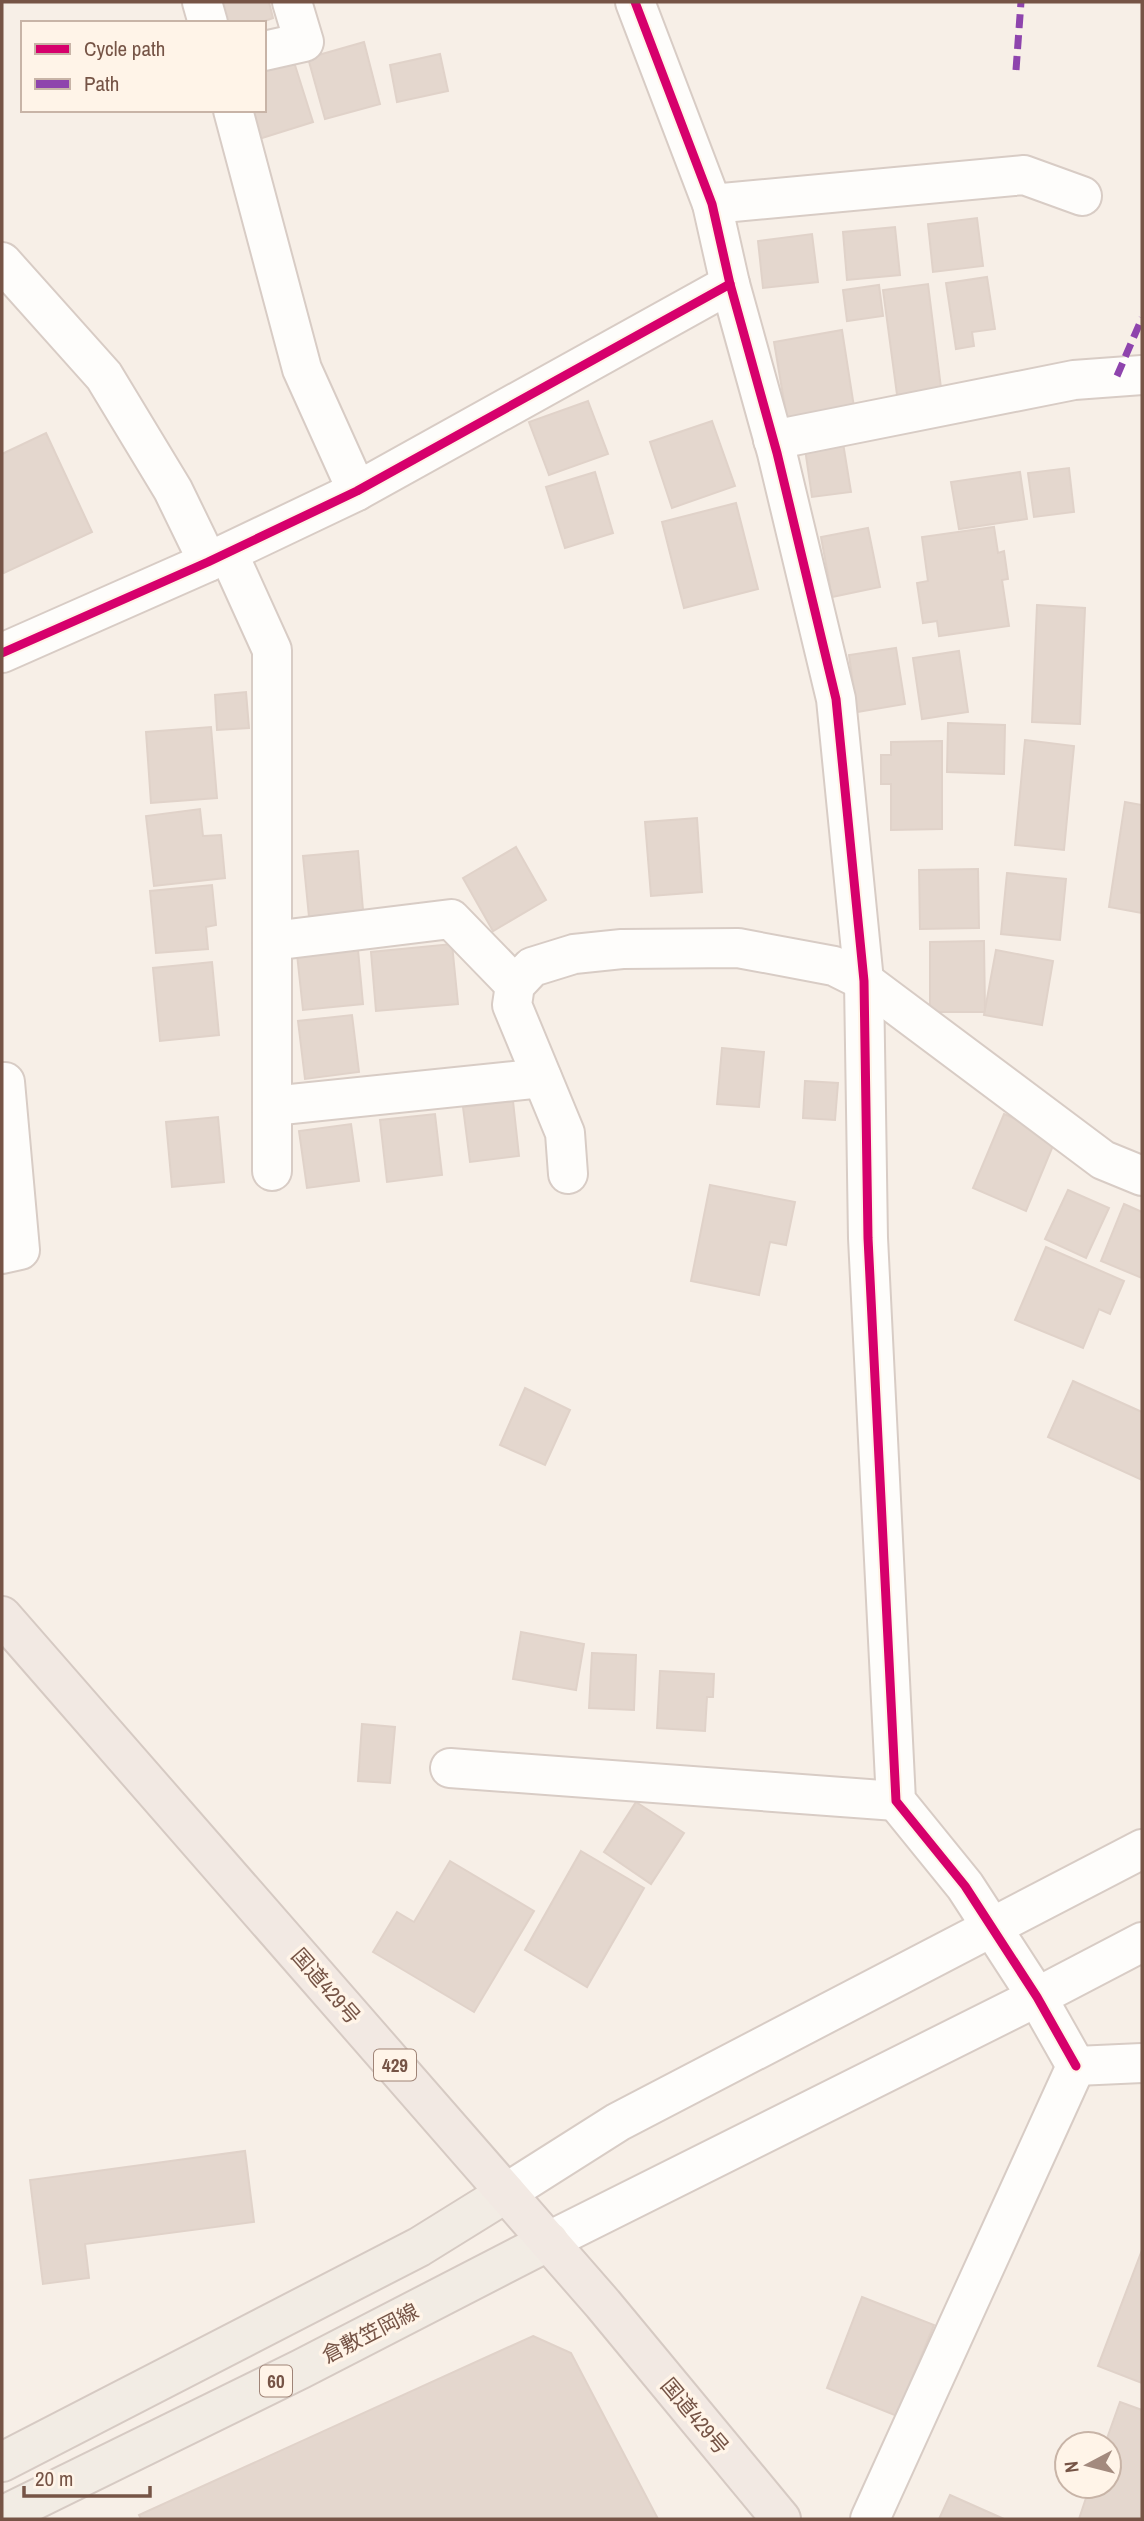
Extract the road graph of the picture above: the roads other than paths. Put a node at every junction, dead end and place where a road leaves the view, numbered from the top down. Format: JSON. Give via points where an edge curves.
{"nodes":[{"id":1,"x":202,"y":2,"type":"edge"},
{"id":2,"x":292,"y":2,"type":"edge"},
{"id":3,"x":635,"y":2,"type":"edge"},
{"id":4,"x":207,"y":21,"type":"edge"},
{"id":5,"x":266,"y":51,"type":"edge"},
{"id":6,"x":234,"y":112,"type":"edge"},
{"id":7,"x":1082,"y":196,"type":"dead end"},
{"id":8,"x":712,"y":204,"type":"junction"},
{"id":9,"x":2,"y":262,"type":"edge"},
{"id":10,"x":730,"y":284,"type":"junction"},
{"id":11,"x":1142,"y":375,"type":"edge"},
{"id":12,"x":773,"y":440,"type":"junction"},
{"id":13,"x":357,"y":491,"type":"junction"},
{"id":14,"x":218,"y":558,"type":"junction"},
{"id":15,"x":2,"y":653,"type":"edge"},
{"id":16,"x":272,"y":941,"type":"junction"},
{"id":17,"x":864,"y":981,"type":"junction"},
{"id":18,"x":515,"y":985,"type":"junction"},
{"id":19,"x":542,"y":1078,"type":"junction"},
{"id":20,"x":5,"y":1082,"type":"dead end"},
{"id":21,"x":272,"y":1106,"type":"junction"},
{"id":22,"x":272,"y":1171,"type":"dead end"},
{"id":23,"x":569,"y":1174,"type":"dead end"},
{"id":24,"x":1142,"y":1176,"type":"edge"},
{"id":25,"x":2,"y":1254,"type":"edge"},
{"id":26,"x":2,"y":1616,"type":"edge"},
{"id":27,"x":450,"y":1769,"type":"dead end"},
{"id":28,"x":896,"y":1801,"type":"junction"},
{"id":29,"x":1142,"y":1849,"type":"edge"},
{"id":30,"x":991,"y":1927,"type":"junction"},
{"id":31,"x":1142,"y":1942,"type":"edge"},
{"id":32,"x":1037,"y":1997,"type":"junction"},
{"id":33,"x":1142,"y":2063,"type":"edge"},
{"id":34,"x":1076,"y":2066,"type":"junction"},
{"id":35,"x":506,"y":2193,"type":"junction"},
{"id":36,"x":548,"y":2241,"type":"junction"},
{"id":37,"x":2,"y":2462,"type":"edge"},
{"id":38,"x":14,"y":2514,"type":"edge"},
{"id":39,"x":781,"y":2519,"type":"edge"},
{"id":40,"x":870,"y":2519,"type":"edge"}],
"edges":[{"from":1,"to":4,"type":"street"},
{"from":2,"to":5,"type":"street","via":[[304,42]]},
{"from":3,"to":8,"type":"street"},
{"from":6,"to":13,"type":"street","via":[[302,369]]},
{"from":7,"to":8,"type":"street","via":[[1024,175]]},
{"from":8,"to":10,"type":"street"},
{"from":9,"to":14,"type":"street","via":[[104,376]]},
{"from":10,"to":12,"type":"street"},
{"from":10,"to":13,"type":"street"},
{"from":11,"to":12,"type":"street","via":[[1074,380]]},
{"from":12,"to":17,"type":"street","via":[[836,699]]},
{"from":13,"to":14,"type":"street"},
{"from":14,"to":15,"type":"street"},
{"from":14,"to":16,"type":"street","via":[[272,650]]},
{"from":16,"to":18,"type":"street","via":[[451,919]]},
{"from":16,"to":21,"type":"street"},
{"from":17,"to":18,"type":"street","via":[[834,966],[738,948],[635,949],[574,954],[532,967]]},
{"from":17,"to":24,"type":"street","via":[[1103,1160]]},
{"from":17,"to":28,"type":"street","via":[[868,1252]]},
{"from":18,"to":19,"type":"street","via":[[512,1005]]},
{"from":19,"to":21,"type":"street"},
{"from":19,"to":23,"type":"street","via":[[565,1133]]},
{"from":20,"to":25,"type":"street","via":[[20,1250]]},
{"from":21,"to":22,"type":"street"},
{"from":26,"to":35,"type":"highway","name":"国道429号","number":"429"},
{"from":27,"to":28,"type":"street"},
{"from":28,"to":30,"type":"street","via":[[965,1886]]},
{"from":29,"to":30,"type":"street"},
{"from":30,"to":32,"type":"street"},
{"from":30,"to":35,"type":"street","via":[[618,2122]]},
{"from":31,"to":32,"type":"street"},
{"from":32,"to":34,"type":"street"},
{"from":32,"to":36,"type":"street"},
{"from":33,"to":34,"type":"street"},
{"from":34,"to":40,"type":"street"},
{"from":35,"to":36,"type":"highway","name":"国道429号","number":"429"},
{"from":35,"to":37,"type":"main road","via":[[419,2246]]},
{"from":36,"to":38,"type":"main road","name":"倉敷笠岡線","number":"60"},
{"from":36,"to":39,"type":"highway","name":"国道429号","number":"429"}]}
